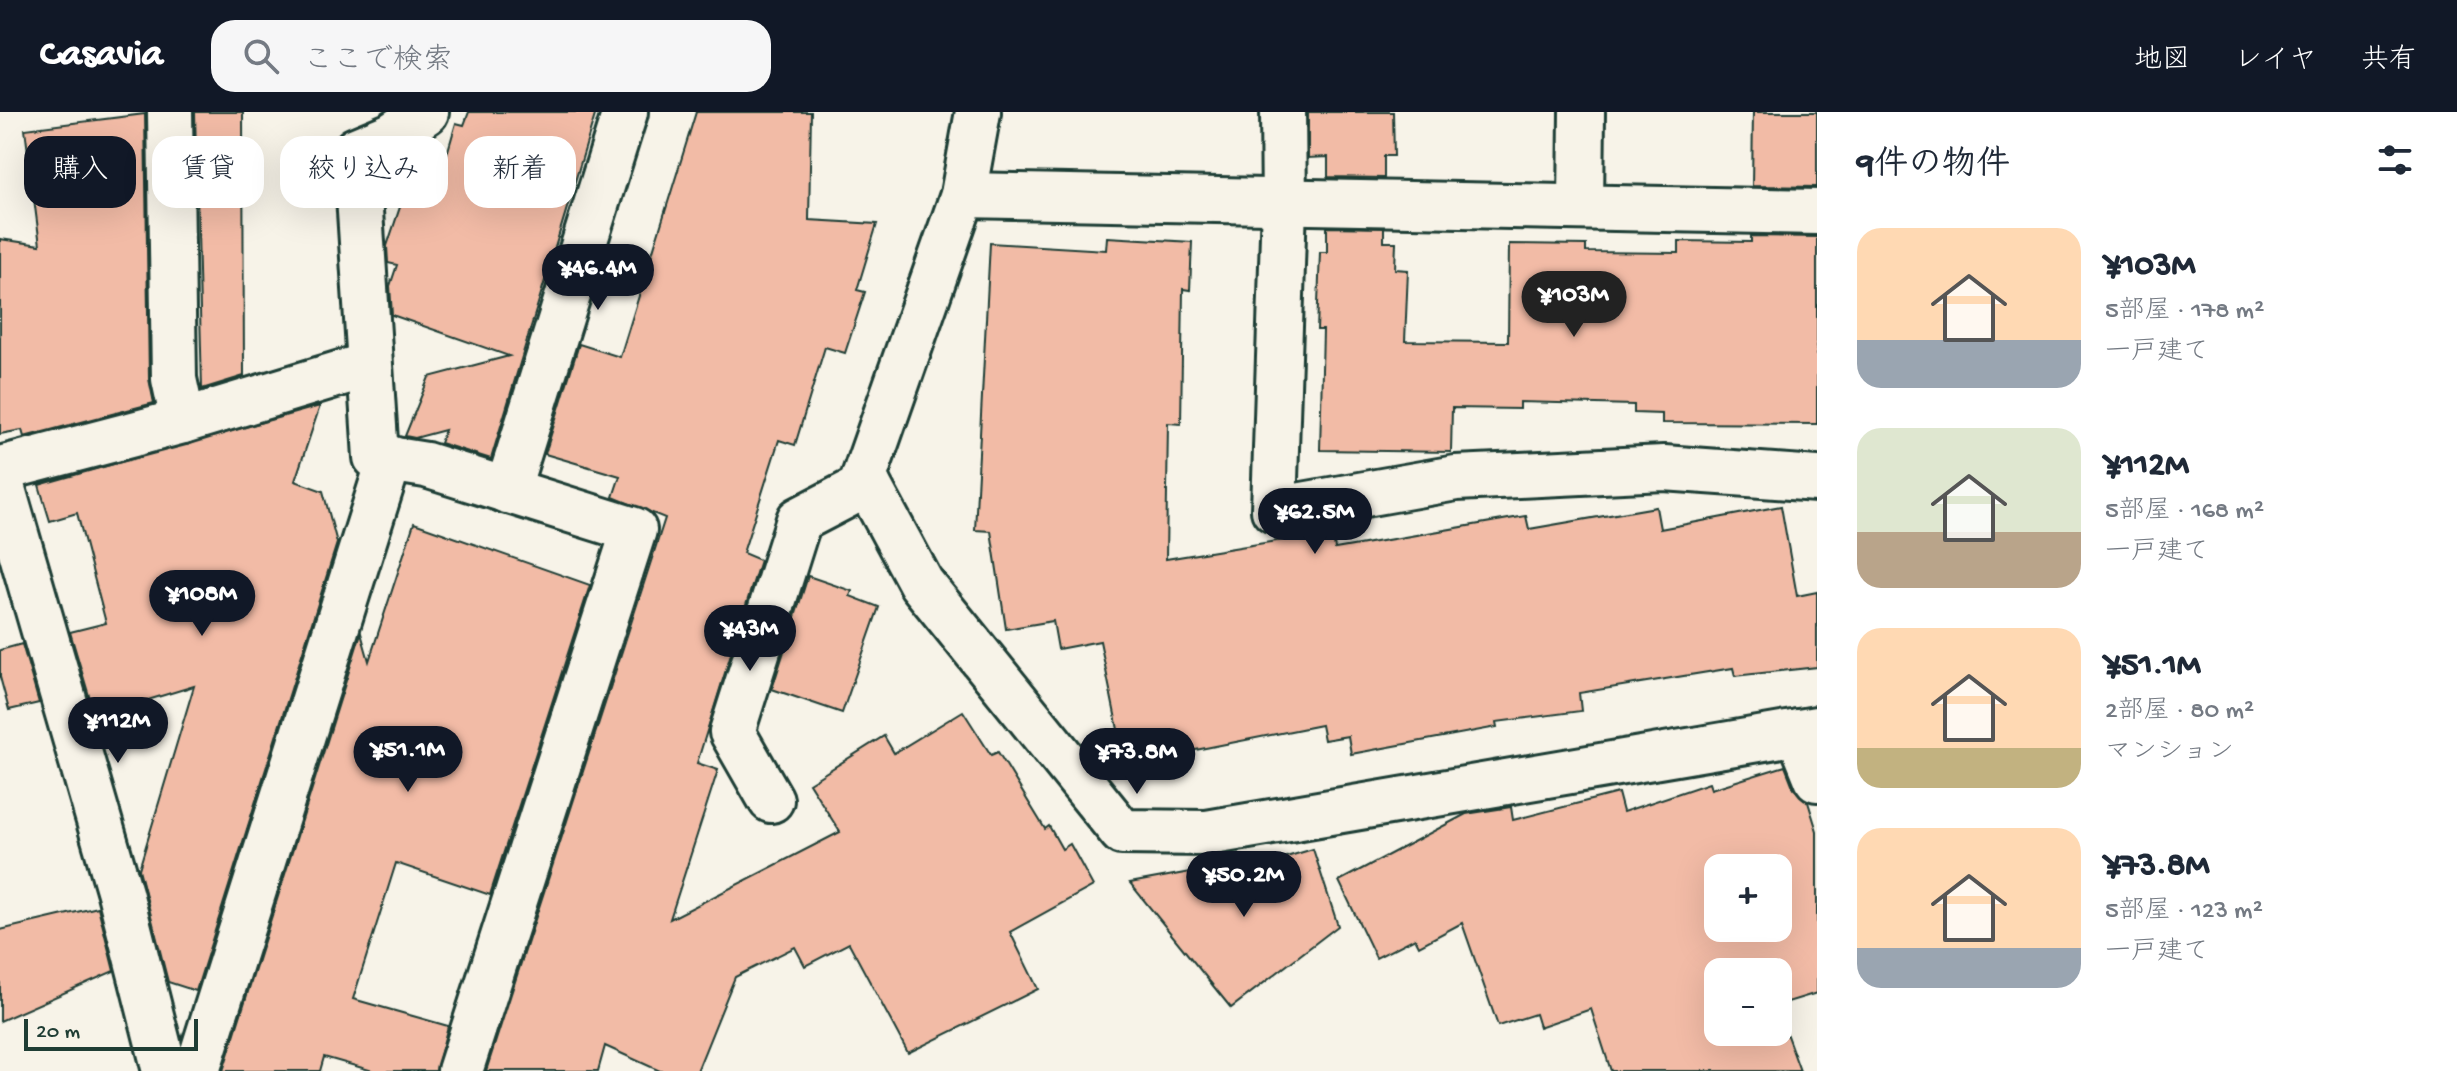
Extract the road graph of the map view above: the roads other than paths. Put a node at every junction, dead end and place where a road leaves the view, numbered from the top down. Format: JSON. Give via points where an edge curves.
{"nodes":[{"id":1,"x":170,"y":112,"type":"edge"},
{"id":2,"x":426,"y":112,"type":"edge"},
{"id":3,"x":625,"y":112,"type":"edge"},
{"id":4,"x":978,"y":112,"type":"edge"},
{"id":5,"x":1283,"y":112,"type":"edge"},
{"id":6,"x":1582,"y":112,"type":"edge"},
{"id":7,"x":963,"y":195,"type":"junction"},
{"id":8,"x":1284,"y":204,"type":"junction"},
{"id":9,"x":1581,"y":206,"type":"junction"},
{"id":10,"x":1817,"y":212,"type":"edge"},
{"id":11,"x":368,"y":365,"type":"junction"},
{"id":12,"x":183,"y":421,"type":"junction"},
{"id":13,"x":390,"y":458,"type":"junction"},
{"id":14,"x":0,"y":469,"type":"edge"},
{"id":15,"x":0,"y":479,"type":"edge"},
{"id":16,"x":1817,"y":479,"type":"edge"},
{"id":17,"x":868,"y":484,"type":"junction"},
{"id":18,"x":507,"y":491,"type":"junction"},
{"id":19,"x":1808,"y":730,"type":"edge"},
{"id":20,"x":1817,"y":779,"type":"edge"},
{"id":21,"x":771,"y":800,"type":"dead end"},
{"id":22,"x":165,"y":1071,"type":"edge"},
{"id":23,"x":197,"y":1071,"type":"edge"},
{"id":24,"x":460,"y":1071,"type":"edge"}],
"edges":[{"from":1,"to":12,"type":"street","via":[[174,379]]},
{"from":2,"to":11,"type":"street","via":[[356,150]]},
{"from":3,"to":18,"type":"street"},
{"from":4,"to":7,"type":"street"},
{"from":5,"to":8,"type":"street"},
{"from":6,"to":9,"type":"street"},
{"from":7,"to":8,"type":"street"},
{"from":7,"to":17,"type":"street","via":[[864,477]]},
{"from":8,"to":9,"type":"street"},
{"from":8,"to":16,"type":"street","via":[[1274,510],[1456,478],[1664,468]]},
{"from":9,"to":10,"type":"street"},
{"from":11,"to":12,"type":"street"},
{"from":11,"to":13,"type":"street","via":[[376,457]]},
{"from":12,"to":14,"type":"street"},
{"from":13,"to":18,"type":"street"},
{"from":13,"to":23,"type":"street"},
{"from":15,"to":22,"type":"street","via":[[120,893]]},
{"from":17,"to":19,"type":"street","via":[[921,583],[1122,832],[1207,833]]},
{"from":17,"to":21,"type":"street","via":[[799,520],[732,732]]},
{"from":18,"to":24,"type":"street","via":[[634,530]]},
{"from":19,"to":20,"type":"street"}]}
